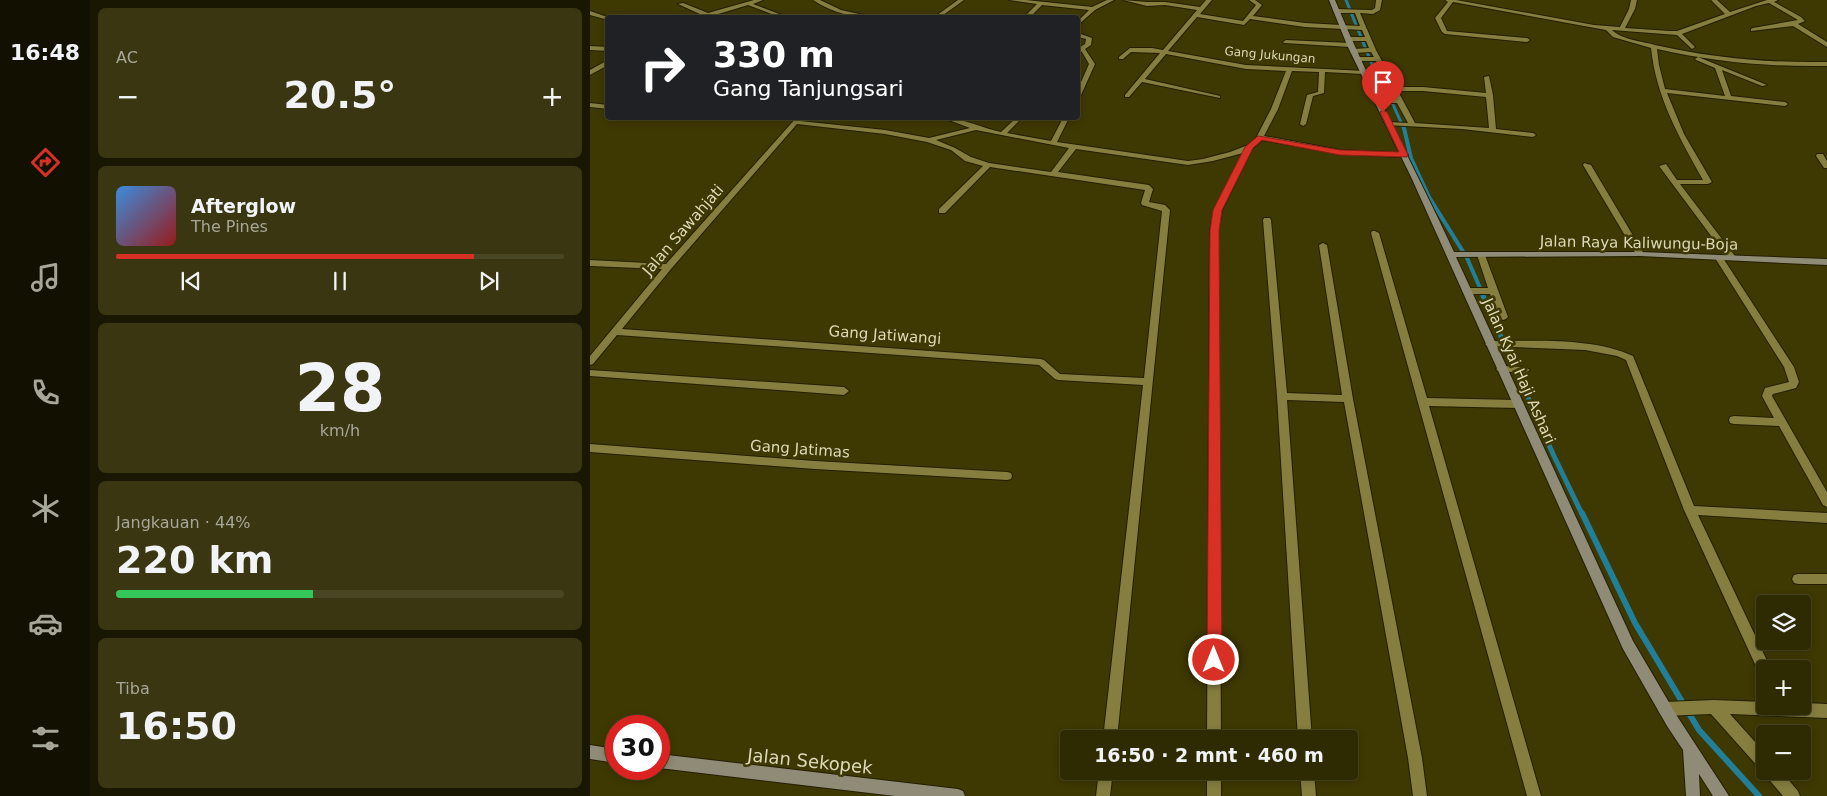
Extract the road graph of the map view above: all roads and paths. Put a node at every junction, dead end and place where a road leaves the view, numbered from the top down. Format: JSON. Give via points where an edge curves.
{"nodes":[{"id":1,"x":737,"y":0,"type":"edge"},
{"id":2,"x":760,"y":0,"type":"edge"},
{"id":3,"x":816,"y":0,"type":"edge"},
{"id":4,"x":960,"y":0,"type":"edge"},
{"id":5,"x":1012,"y":0,"type":"edge"},
{"id":6,"x":1080,"y":0,"type":"edge"},
{"id":7,"x":1111,"y":0,"type":"edge"},
{"id":8,"x":1126,"y":0,"type":"edge"},
{"id":9,"x":1209,"y":0,"type":"edge"},
{"id":10,"x":1252,"y":0,"type":"edge"},
{"id":11,"x":1332,"y":0,"type":"edge"},
{"id":12,"x":1378,"y":0,"type":"edge"},
{"id":13,"x":1448,"y":0,"type":"edge"},
{"id":14,"x":1634,"y":0,"type":"edge"},
{"id":15,"x":1714,"y":0,"type":"edge"},
{"id":16,"x":1776,"y":0,"type":"edge"},
{"id":17,"x":1452,"y":1,"type":"edge"},
{"id":18,"x":1165,"y":2,"type":"edge"},
{"id":19,"x":1769,"y":2,"type":"junction"},
{"id":20,"x":747,"y":3,"type":"junction"},
{"id":21,"x":1041,"y":3,"type":"junction"},
{"id":22,"x":681,"y":4,"type":"dead end"},
{"id":23,"x":1073,"y":7,"type":"junction"},
{"id":24,"x":1093,"y":9,"type":"junction"},
{"id":25,"x":1200,"y":9,"type":"junction"},
{"id":26,"x":1338,"y":11,"type":"junction"},
{"id":27,"x":1355,"y":12,"type":"junction"},
{"id":28,"x":590,"y":13,"type":"edge"},
{"id":29,"x":707,"y":15,"type":"edge"},
{"id":30,"x":712,"y":15,"type":"edge"},
{"id":31,"x":780,"y":15,"type":"edge"},
{"id":32,"x":860,"y":15,"type":"edge"},
{"id":33,"x":939,"y":15,"type":"edge"},
{"id":34,"x":1028,"y":15,"type":"edge"},
{"id":35,"x":1195,"y":15,"type":"junction"},
{"id":36,"x":1730,"y":15,"type":"junction"},
{"id":37,"x":1248,"y":17,"type":"junction"},
{"id":38,"x":605,"y":18,"type":"edge"},
{"id":39,"x":1080,"y":21,"type":"edge"},
{"id":40,"x":1794,"y":24,"type":"junction"},
{"id":41,"x":1346,"y":28,"type":"junction"},
{"id":42,"x":1363,"y":28,"type":"junction"},
{"id":43,"x":1608,"y":29,"type":"junction"},
{"id":44,"x":1621,"y":30,"type":"junction"},
{"id":45,"x":1753,"y":30,"type":"dead end"},
{"id":46,"x":1678,"y":33,"type":"junction"},
{"id":47,"x":1080,"y":36,"type":"edge"},
{"id":48,"x":1368,"y":39,"type":"junction"},
{"id":49,"x":1527,"y":40,"type":"dead end"},
{"id":50,"x":1286,"y":42,"type":"dead end"},
{"id":51,"x":1827,"y":45,"type":"edge"},
{"id":52,"x":1654,"y":46,"type":"junction"},
{"id":53,"x":1692,"y":47,"type":"dead end"},
{"id":54,"x":590,"y":48,"type":"edge"},
{"id":55,"x":605,"y":49,"type":"edge"},
{"id":56,"x":1080,"y":49,"type":"edge"},
{"id":57,"x":1355,"y":49,"type":"junction"},
{"id":58,"x":1080,"y":50,"type":"edge"},
{"id":59,"x":1373,"y":50,"type":"junction"},
{"id":60,"x":1163,"y":52,"type":"junction"},
{"id":61,"x":1682,"y":53,"type":"junction"},
{"id":62,"x":1121,"y":58,"type":"dead end"},
{"id":63,"x":1377,"y":59,"type":"junction"},
{"id":64,"x":605,"y":64,"type":"edge"},
{"id":65,"x":1827,"y":64,"type":"edge"},
{"id":66,"x":1717,"y":66,"type":"junction"},
{"id":67,"x":1289,"y":70,"type":"junction"},
{"id":68,"x":1322,"y":71,"type":"junction"},
{"id":69,"x":590,"y":72,"type":"edge"},
{"id":70,"x":1080,"y":72,"type":"edge"},
{"id":71,"x":1363,"y":72,"type":"junction"},
{"id":72,"x":605,"y":73,"type":"edge"},
{"id":73,"x":1089,"y":74,"type":"junction"},
{"id":74,"x":1487,"y":77,"type":"dead end"},
{"id":75,"x":1140,"y":80,"type":"junction"},
{"id":76,"x":1764,"y":85,"type":"dead end"},
{"id":77,"x":1080,"y":86,"type":"edge"},
{"id":78,"x":1394,"y":89,"type":"junction"},
{"id":79,"x":1662,"y":91,"type":"junction"},
{"id":80,"x":1490,"y":95,"type":"junction"},
{"id":81,"x":1127,"y":96,"type":"dead end"},
{"id":82,"x":1218,"y":97,"type":"dead end"},
{"id":83,"x":1729,"y":98,"type":"junction"},
{"id":84,"x":1381,"y":101,"type":"junction"},
{"id":85,"x":1396,"y":101,"type":"dead end"},
{"id":86,"x":1785,"y":104,"type":"dead end"},
{"id":87,"x":590,"y":105,"type":"edge"},
{"id":88,"x":605,"y":107,"type":"edge"},
{"id":89,"x":794,"y":120,"type":"edge"},
{"id":90,"x":802,"y":120,"type":"edge"},
{"id":91,"x":954,"y":120,"type":"edge"},
{"id":92,"x":1017,"y":120,"type":"edge"},
{"id":93,"x":1065,"y":120,"type":"edge"},
{"id":94,"x":1303,"y":124,"type":"dead end"},
{"id":95,"x":1392,"y":124,"type":"junction"},
{"id":96,"x":1411,"y":124,"type":"junction"},
{"id":97,"x":976,"y":128,"type":"junction"},
{"id":98,"x":1493,"y":130,"type":"junction"},
{"id":99,"x":1002,"y":134,"type":"junction"},
{"id":100,"x":1533,"y":136,"type":"dead end"},
{"id":101,"x":1261,"y":138,"type":"junction"},
{"id":102,"x":929,"y":140,"type":"junction"},
{"id":103,"x":1053,"y":144,"type":"junction"},
{"id":104,"x":1074,"y":147,"type":"junction"},
{"id":105,"x":1249,"y":147,"type":"junction"},
{"id":106,"x":1404,"y":155,"type":"junction"},
{"id":107,"x":1820,"y":156,"type":"dead end"},
{"id":108,"x":988,"y":165,"type":"junction"},
{"id":109,"x":1587,"y":165,"type":"dead end"},
{"id":110,"x":1663,"y":166,"type":"dead end"},
{"id":111,"x":1827,"y":166,"type":"edge"},
{"id":112,"x":1053,"y":174,"type":"junction"},
{"id":113,"x":1677,"y":182,"type":"junction"},
{"id":114,"x":942,"y":211,"type":"dead end"},
{"id":115,"x":1267,"y":220,"type":"dead end"},
{"id":116,"x":1374,"y":233,"type":"dead end"},
{"id":117,"x":1324,"y":245,"type":"dead end"},
{"id":118,"x":1640,"y":254,"type":"junction"},
{"id":119,"x":1450,"y":255,"type":"junction"},
{"id":120,"x":1480,"y":255,"type":"junction"},
{"id":121,"x":1719,"y":258,"type":"junction"},
{"id":122,"x":1732,"y":258,"type":"junction"},
{"id":123,"x":1827,"y":262,"type":"edge"},
{"id":124,"x":590,"y":263,"type":"edge"},
{"id":125,"x":668,"y":267,"type":"junction"},
{"id":126,"x":1470,"y":291,"type":"junction"},
{"id":127,"x":1491,"y":292,"type":"junction"},
{"id":128,"x":1503,"y":317,"type":"dead end"},
{"id":129,"x":615,"y":332,"type":"junction"},
{"id":130,"x":1493,"y":344,"type":"junction"},
{"id":131,"x":590,"y":362,"type":"edge"},
{"id":132,"x":1506,"y":370,"type":"junction"},
{"id":133,"x":1525,"y":370,"type":"dead end"},
{"id":134,"x":590,"y":373,"type":"edge"},
{"id":135,"x":1147,"y":382,"type":"junction"},
{"id":136,"x":844,"y":391,"type":"dead end"},
{"id":137,"x":1282,"y":396,"type":"junction"},
{"id":138,"x":1348,"y":399,"type":"junction"},
{"id":139,"x":1422,"y":402,"type":"junction"},
{"id":140,"x":1517,"y":404,"type":"junction"},
{"id":141,"x":1734,"y":420,"type":"dead end"},
{"id":142,"x":1782,"y":422,"type":"junction"},
{"id":143,"x":590,"y":448,"type":"edge"},
{"id":144,"x":1008,"y":476,"type":"dead end"},
{"id":145,"x":1827,"y":502,"type":"edge"},
{"id":146,"x":1690,"y":510,"type":"junction"},
{"id":147,"x":1827,"y":518,"type":"edge"},
{"id":148,"x":1798,"y":579,"type":"dead end"},
{"id":149,"x":1827,"y":579,"type":"edge"},
{"id":150,"x":1760,"y":660,"type":"edge"},
{"id":151,"x":1711,"y":706,"type":"junction"},
{"id":152,"x":1756,"y":707,"type":"edge"},
{"id":153,"x":1665,"y":709,"type":"junction"},
{"id":154,"x":1811,"y":711,"type":"edge"},
{"id":155,"x":1827,"y":712,"type":"edge"},
{"id":156,"x":1111,"y":730,"type":"edge"},
{"id":157,"x":1214,"y":730,"type":"edge"},
{"id":158,"x":1304,"y":730,"type":"edge"},
{"id":159,"x":1690,"y":749,"type":"junction"},
{"id":160,"x":590,"y":752,"type":"edge"},
{"id":161,"x":605,"y":754,"type":"edge"},
{"id":162,"x":1756,"y":754,"type":"edge"},
{"id":163,"x":670,"y":762,"type":"edge"},
{"id":164,"x":1105,"y":780,"type":"edge"},
{"id":165,"x":1214,"y":780,"type":"edge"},
{"id":166,"x":1307,"y":780,"type":"edge"},
{"id":167,"x":1779,"y":780,"type":"edge"},
{"id":168,"x":958,"y":796,"type":"edge"},
{"id":169,"x":1103,"y":796,"type":"edge"},
{"id":170,"x":1214,"y":796,"type":"edge"},
{"id":171,"x":1308,"y":796,"type":"edge"},
{"id":172,"x":1420,"y":796,"type":"edge"},
{"id":173,"x":1534,"y":796,"type":"edge"},
{"id":174,"x":1693,"y":796,"type":"edge"},
{"id":175,"x":1722,"y":796,"type":"edge"},
{"id":176,"x":1793,"y":796,"type":"edge"}],
"edges":[{"from":1,"to":20,"type":"street"},
{"from":2,"to":20,"type":"street"},
{"from":3,"to":32,"type":"street","via":[[839,11]]},
{"from":4,"to":33,"type":"street"},
{"from":5,"to":21,"type":"street"},
{"from":6,"to":23,"type":"street"},
{"from":7,"to":24,"type":"street"},
{"from":8,"to":18,"type":"street","via":[[1147,4]]},
{"from":9,"to":25,"type":"street"},
{"from":10,"to":37,"type":"street","via":[[1259,5]]},
{"from":11,"to":26,"type":"main road","name":"Jalan Kyai Haji Ashari"},
{"from":12,"to":27,"type":"street","via":[[1377,11]]},
{"from":13,"to":17,"type":"street"},
{"from":14,"to":44,"type":"street"},
{"from":15,"to":36,"type":"street"},
{"from":16,"to":19,"type":"street"},
{"from":17,"to":43,"type":"street"},
{"from":17,"to":49,"type":"street","via":[[1438,18],[1445,32]]},
{"from":18,"to":25,"type":"street"},
{"from":19,"to":36,"type":"street"},
{"from":19,"to":40,"type":"street","via":[[1802,22]]},
{"from":20,"to":30,"type":"street"},
{"from":20,"to":31,"type":"street"},
{"from":21,"to":23,"type":"street"},
{"from":21,"to":34,"type":"street"},
{"from":22,"to":29,"type":"street"},
{"from":23,"to":24,"type":"street"},
{"from":24,"to":39,"type":"street"},
{"from":25,"to":35,"type":"street"},
{"from":26,"to":27,"type":"street"},
{"from":26,"to":41,"type":"main road","name":"Jalan Kyai Haji Ashari"},
{"from":27,"to":42,"type":"street"},
{"from":28,"to":38,"type":"street"},
{"from":35,"to":37,"type":"street","via":[[1244,23]]},
{"from":35,"to":60,"type":"street"},
{"from":36,"to":46,"type":"street"},
{"from":37,"to":41,"type":"street"},
{"from":40,"to":45,"type":"street"},
{"from":40,"to":51,"type":"street"},
{"from":41,"to":42,"type":"street"},
{"from":41,"to":57,"type":"main road","name":"Jalan Kyai Haji Ashari"},
{"from":42,"to":48,"type":"street"},
{"from":43,"to":44,"type":"street"},
{"from":43,"to":52,"type":"street","via":[[1615,36]]},
{"from":44,"to":46,"type":"street"},
{"from":46,"to":53,"type":"street"},
{"from":47,"to":56,"type":"street","via":[[1089,38],[1088,45]]},
{"from":48,"to":57,"type":"street"},
{"from":48,"to":59,"type":"street"},
{"from":50,"to":57,"type":"street"},
{"from":52,"to":61,"type":"street"},
{"from":52,"to":79,"type":"street"},
{"from":54,"to":55,"type":"street"},
{"from":57,"to":59,"type":"street"},
{"from":57,"to":63,"type":"street"},
{"from":57,"to":71,"type":"main road","name":"Jalan Kyai Haji Ashari"},
{"from":58,"to":73,"type":"street","via":[[1087,54],[1092,64]]},
{"from":59,"to":63,"type":"street"},
{"from":60,"to":62,"type":"street","name":"Gang Jukungan","via":[[1133,49]]},
{"from":60,"to":67,"type":"street","name":"Gang Jukungan","via":[[1230,65]]},
{"from":60,"to":75,"type":"street"},
{"from":61,"to":65,"type":"street","via":[[1786,64]]},
{"from":61,"to":66,"type":"street"},
{"from":63,"to":78,"type":"street"},
{"from":64,"to":69,"type":"street"},
{"from":66,"to":76,"type":"street"},
{"from":66,"to":83,"type":"street"},
{"from":67,"to":68,"type":"street","name":"Gang Jukungan"},
{"from":67,"to":101,"type":"street"},
{"from":68,"to":71,"type":"street","name":"Gang Jukungan"},
{"from":68,"to":94,"type":"street","via":[[1321,93],[1310,95]]},
{"from":69,"to":72,"type":"street"},
{"from":70,"to":73,"type":"street"},
{"from":71,"to":84,"type":"main road","name":"Jalan Kyai Haji Ashari"},
{"from":73,"to":77,"type":"street"},
{"from":74,"to":80,"type":"street"},
{"from":75,"to":81,"type":"street"},
{"from":75,"to":82,"type":"street"},
{"from":78,"to":80,"type":"street"},
{"from":78,"to":96,"type":"street"},
{"from":79,"to":83,"type":"street"},
{"from":79,"to":113,"type":"street","via":[[1679,131],[1708,182]]},
{"from":80,"to":98,"type":"street"},
{"from":83,"to":86,"type":"street"},
{"from":84,"to":85,"type":"street"},
{"from":84,"to":95,"type":"main road","name":"Jalan Kyai Haji Ashari"},
{"from":87,"to":88,"type":"street"},
{"from":89,"to":125,"type":"street","name":"Jalan Sawahjati"},
{"from":90,"to":102,"type":"street"},
{"from":91,"to":97,"type":"street"},
{"from":92,"to":99,"type":"street"},
{"from":93,"to":103,"type":"street"},
{"from":95,"to":96,"type":"street"},
{"from":95,"to":106,"type":"main road","name":"Jalan Kyai Haji Ashari"},
{"from":96,"to":98,"type":"street"},
{"from":97,"to":99,"type":"street"},
{"from":97,"to":102,"type":"street"},
{"from":98,"to":100,"type":"street"},
{"from":99,"to":103,"type":"street"},
{"from":101,"to":105,"type":"street"},
{"from":101,"to":106,"type":"street","via":[[1340,152]]},
{"from":102,"to":108,"type":"street"},
{"from":103,"to":104,"type":"street"},
{"from":104,"to":105,"type":"street","via":[[1188,163],[1204,162]]},
{"from":104,"to":112,"type":"street"},
{"from":105,"to":157,"type":"street","via":[[1218,210],[1214,231]]},
{"from":106,"to":119,"type":"main road","name":"Jalan Kyai Haji Ashari"},
{"from":107,"to":111,"type":"street"},
{"from":108,"to":112,"type":"street"},
{"from":108,"to":114,"type":"street"},
{"from":109,"to":118,"type":"street"},
{"from":110,"to":113,"type":"street"},
{"from":112,"to":135,"type":"street","via":[[1146,187],[1149,189],[1145,204],[1165,208]]},
{"from":113,"to":122,"type":"street"},
{"from":115,"to":137,"type":"street"},
{"from":116,"to":139,"type":"street"},
{"from":117,"to":138,"type":"street"},
{"from":118,"to":120,"type":"main road","name":"Jalan Raya Kaliwungu-Boja"},
{"from":118,"to":121,"type":"main road","name":"Jalan Raya Kaliwungu-Boja"},
{"from":119,"to":120,"type":"main road","name":"Jalan Raya Kaliwungu-Boja"},
{"from":119,"to":126,"type":"main road","name":"Jalan Kyai Haji Ashari"},
{"from":120,"to":127,"type":"street"},
{"from":121,"to":122,"type":"main road","name":"Jalan Raya Kaliwungu-Boja"},
{"from":121,"to":142,"type":"street","via":[[1793,377],[1793,385],[1767,393]]},
{"from":122,"to":123,"type":"main road","name":"Jalan Raya Kaliwungu-Boja"},
{"from":124,"to":125,"type":"street"},
{"from":125,"to":129,"type":"street","name":"Jalan Sawahjati"},
{"from":126,"to":127,"type":"street"},
{"from":126,"to":130,"type":"main road","name":"Jalan Kyai Haji Ashari"},
{"from":127,"to":128,"type":"street"},
{"from":129,"to":131,"type":"street","name":"Jalan Sawahjati"},
{"from":129,"to":135,"type":"street","name":"Gang Jatiwangi","via":[[1040,362],[1058,376]]},
{"from":130,"to":132,"type":"main road","name":"Jalan Kyai Haji Ashari"},
{"from":130,"to":146,"type":"street","via":[[1596,347],[1630,358]]},
{"from":132,"to":133,"type":"street"},
{"from":132,"to":140,"type":"main road","name":"Jalan Kyai Haji Ashari"},
{"from":134,"to":136,"type":"street"},
{"from":135,"to":156,"type":"street","via":[[1131,566]]},
{"from":137,"to":138,"type":"street"},
{"from":137,"to":158,"type":"street"},
{"from":138,"to":172,"type":"street"},
{"from":139,"to":140,"type":"street"},
{"from":139,"to":173,"type":"street","via":[[1483,606]]},
{"from":140,"to":153,"type":"main road","name":"Jalan Kyai Haji Ashari","via":[[1628,645]]},
{"from":141,"to":142,"type":"street"},
{"from":142,"to":145,"type":"street"},
{"from":143,"to":144,"type":"street","name":"Gang Jatimas"},
{"from":146,"to":147,"type":"street"},
{"from":146,"to":150,"type":"street"},
{"from":148,"to":149,"type":"street"},
{"from":151,"to":152,"type":"street"},
{"from":151,"to":153,"type":"street"},
{"from":151,"to":162,"type":"street"},
{"from":153,"to":159,"type":"main road","name":"Jalan Kyai Haji Ashari"},
{"from":154,"to":155,"type":"street"},
{"from":159,"to":174,"type":"main road"},
{"from":159,"to":175,"type":"main road","name":"Jalan Kyai Haji Ashari"},
{"from":160,"to":161,"type":"main road"},
{"from":163,"to":168,"type":"main road","name":"Jalan Sekopek"},
{"from":164,"to":169,"type":"street"},
{"from":165,"to":170,"type":"street"},
{"from":166,"to":171,"type":"street"},
{"from":167,"to":176,"type":"street"}]}
